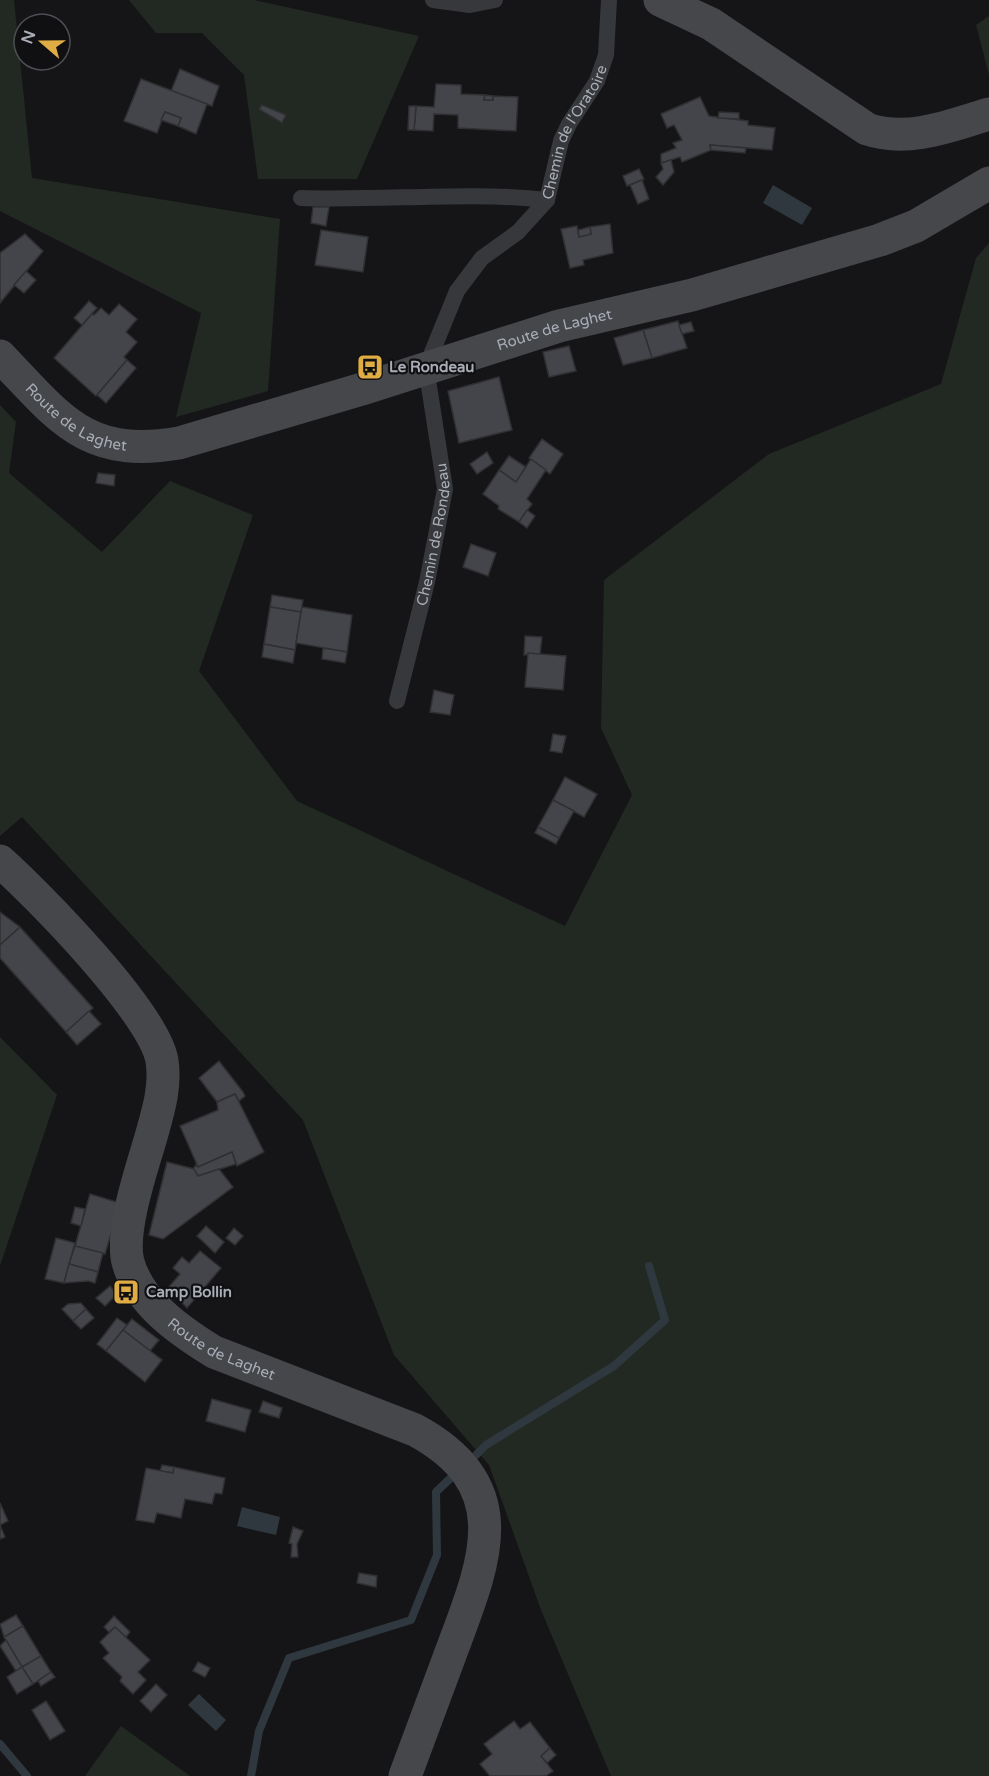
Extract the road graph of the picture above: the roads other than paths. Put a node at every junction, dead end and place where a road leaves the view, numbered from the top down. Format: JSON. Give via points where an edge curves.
{"nodes":[{"id":1,"x":433,"y":0,"type":"edge"},
{"id":2,"x":495,"y":0,"type":"edge"},
{"id":3,"x":609,"y":0,"type":"edge"},
{"id":4,"x":660,"y":0,"type":"edge"},
{"id":5,"x":989,"y":114,"type":"edge"},
{"id":6,"x":989,"y":183,"type":"edge"},
{"id":7,"x":301,"y":198,"type":"dead end"},
{"id":8,"x":547,"y":200,"type":"junction"},
{"id":9,"x":0,"y":356,"type":"edge"},
{"id":10,"x":426,"y":367,"type":"junction"},
{"id":11,"x":397,"y":701,"type":"dead end"},
{"id":12,"x":0,"y":861,"type":"edge"},
{"id":13,"x":405,"y":1776,"type":"edge"}],
"edges":[{"from":1,"to":2,"type":"lane","via":[[470,5]]},
{"from":3,"to":8,"type":"lane","name":"Chemin de l'Oratoire","via":[[606,55],[597,81],[561,141]]},
{"from":4,"to":5,"type":"main road","via":[[759,53],[867,129],[885,135],[906,135]]},
{"from":6,"to":10,"type":"main road","name":"Route de Laghet","via":[[916,226],[880,240],[692,295],[559,326]]},
{"from":7,"to":8,"type":"lane"},
{"from":8,"to":10,"type":"lane","name":"Chemin de l'Oratoire","via":[[519,232],[482,258],[457,291]]},
{"from":9,"to":10,"type":"main road","name":"Route de Laghet","via":[[54,412],[89,437],[118,447],[148,448],[191,440]]},
{"from":10,"to":11,"type":"lane","name":"Chemin de Rondeau","via":[[445,489]]},
{"from":12,"to":13,"type":"main road","name":"Route de Laghet","via":[[108,975],[143,1020],[162,1059],[158,1112],[128,1230],[128,1261],[142,1290],[186,1336],[214,1352],[437,1442],[461,1466],[485,1513],[483,1560],[477,1585]]}]}
